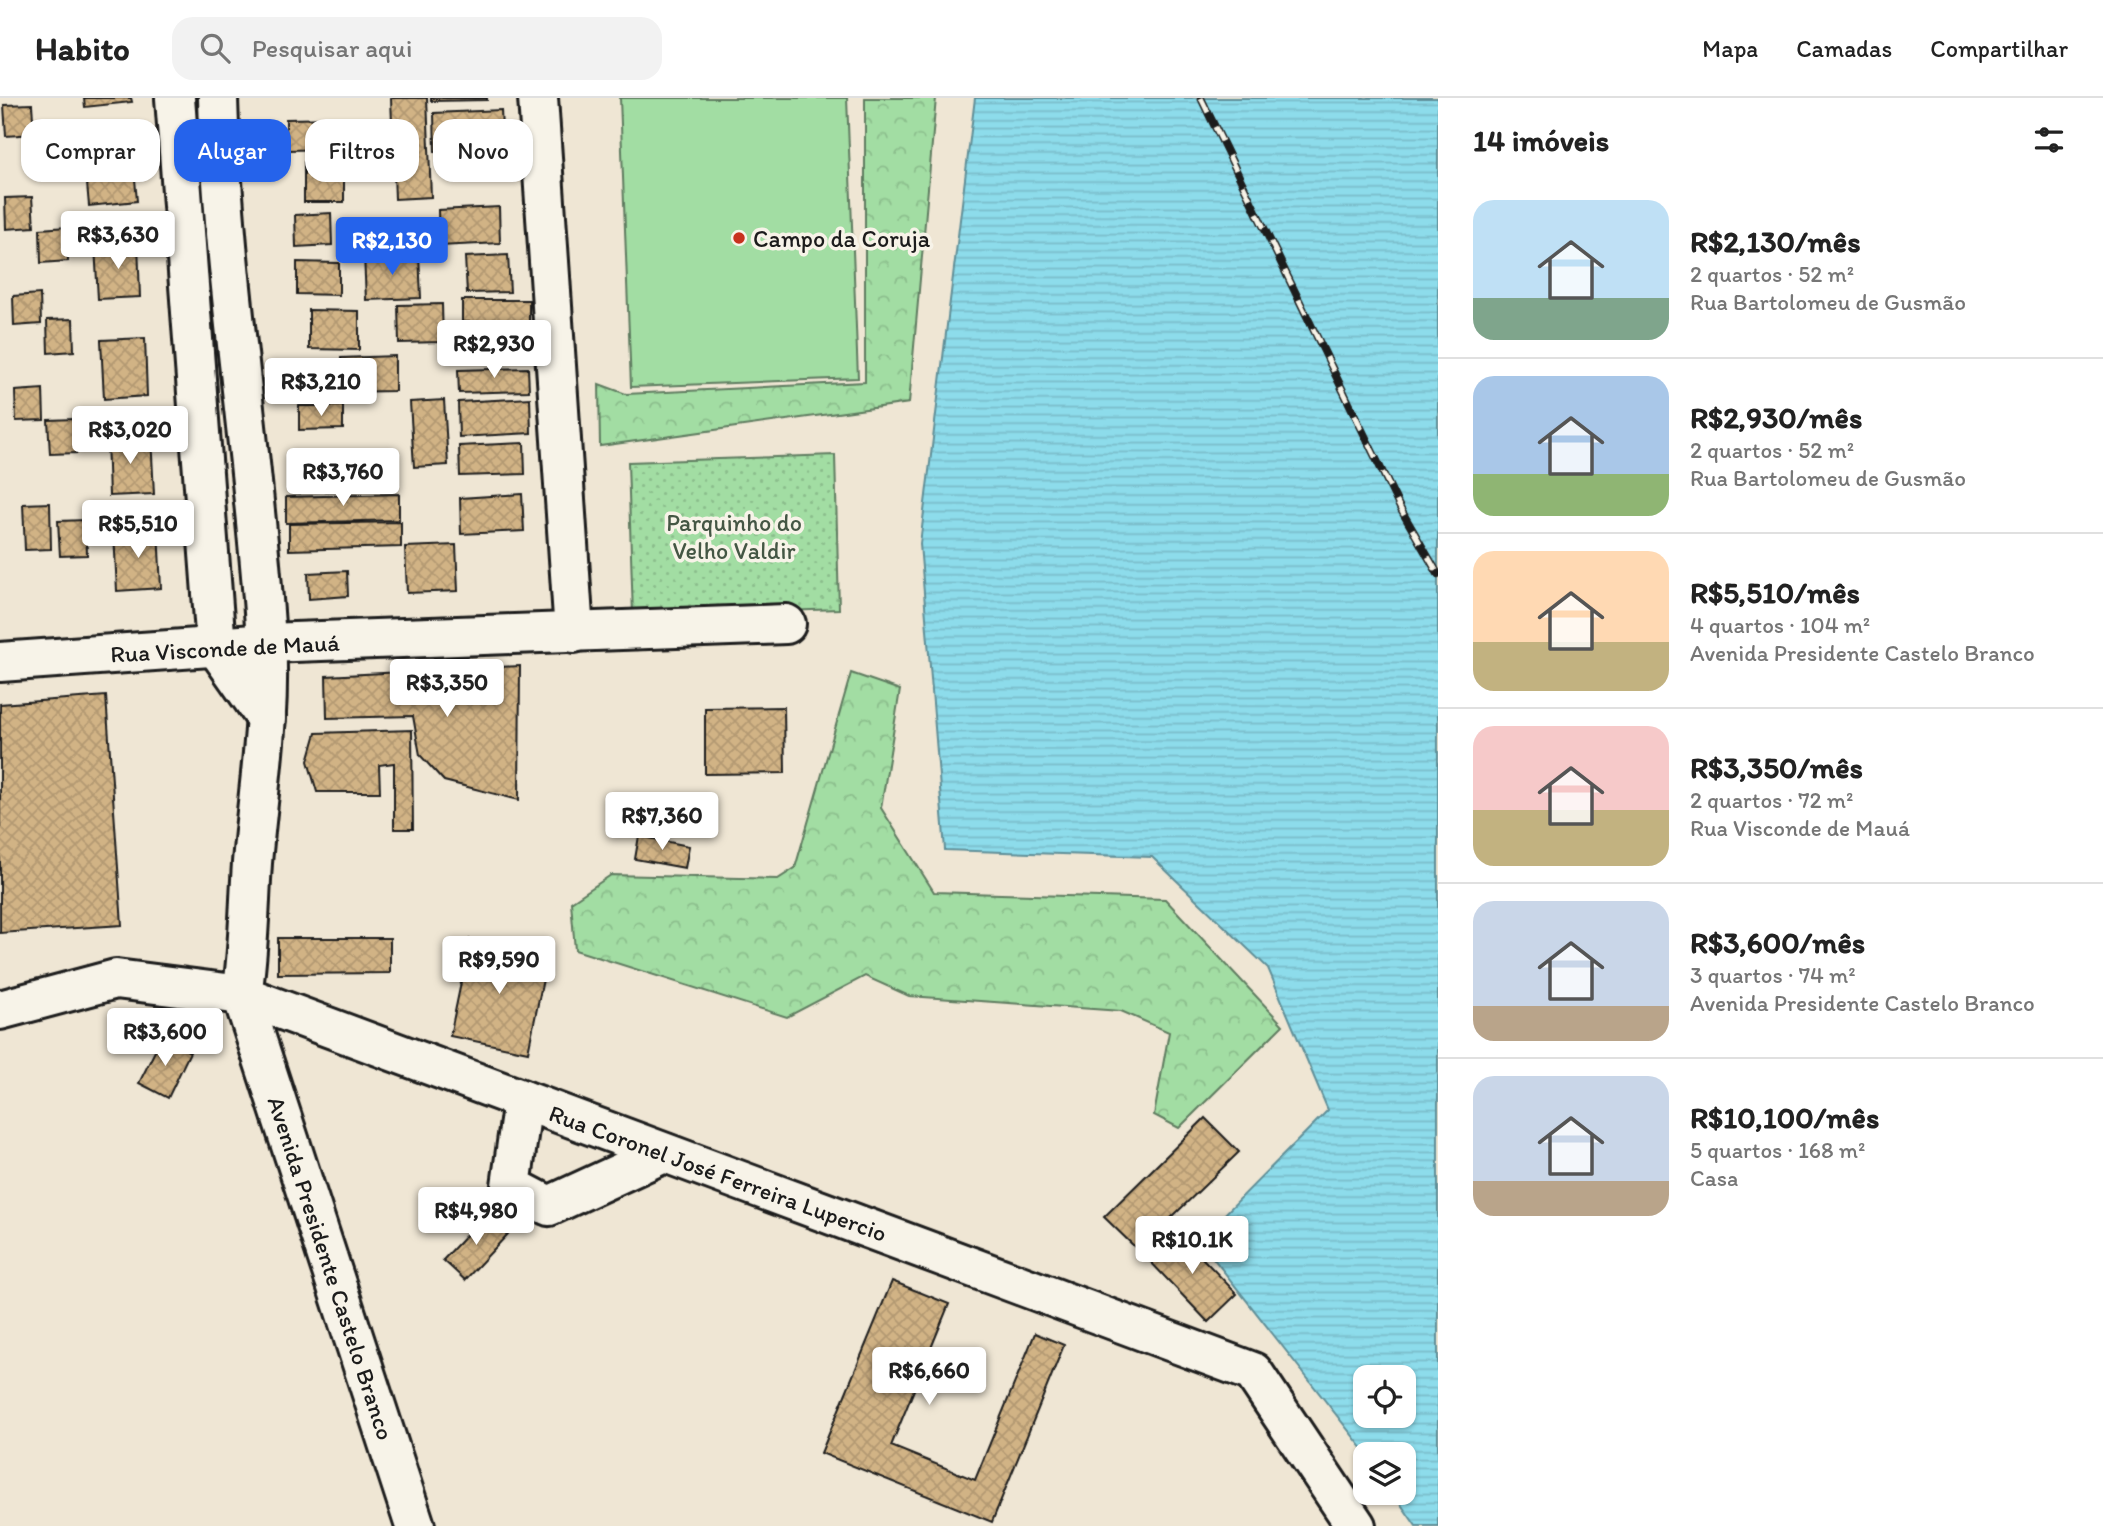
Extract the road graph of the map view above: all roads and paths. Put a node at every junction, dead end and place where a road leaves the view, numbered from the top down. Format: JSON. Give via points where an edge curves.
{"nodes":[{"id":1,"x":175,"y":98,"type":"edge"},
{"id":2,"x":218,"y":98,"type":"edge"},
{"id":3,"x":538,"y":98,"type":"edge"},
{"id":4,"x":786,"y":624,"type":"dead end"},
{"id":5,"x":573,"y":632,"type":"junction"},
{"id":6,"x":267,"y":643,"type":"junction"},
{"id":7,"x":216,"y":647,"type":"junction"},
{"id":8,"x":0,"y":662,"type":"edge"},
{"id":9,"x":266,"y":718,"type":"junction"},
{"id":10,"x":242,"y":995,"type":"junction"},
{"id":11,"x":0,"y":1010,"type":"edge"},
{"id":12,"x":523,"y":1100,"type":"junction"},
{"id":13,"x":664,"y":1153,"type":"junction"},
{"id":14,"x":415,"y":1526,"type":"edge"},
{"id":15,"x":1356,"y":1526,"type":"edge"}],
"edges":[{"from":1,"to":7,"type":"street"},
{"from":2,"to":6,"type":"street","name":"Avenida Presidente Castelo Branco","via":[[230,278]]},
{"from":3,"to":5,"type":"street"},
{"from":4,"to":5,"type":"street","name":"Rua Visconde de Mauá"},
{"from":5,"to":6,"type":"street","name":"Rua Visconde de Mauá"},
{"from":6,"to":7,"type":"street","name":"Rua Visconde de Mauá"},
{"from":6,"to":9,"type":"street","name":"Avenida Presidente Castelo Branco"},
{"from":7,"to":8,"type":"street","name":"Rua Visconde de Mauá"},
{"from":7,"to":9,"type":"street"},
{"from":9,"to":10,"type":"street","name":"Avenida Presidente Castelo Branco"},
{"from":10,"to":11,"type":"street","name":"Rua Coronel José Ferreira Lupercio","via":[[116,979]]},
{"from":10,"to":12,"type":"street","name":"Rua Coronel José Ferreira Lupercio"},
{"from":10,"to":14,"type":"street","name":"Avenida Presidente Castelo Branco"},
{"from":12,"to":13,"type":"street","name":"Rua Coronel José Ferreira Lupercio"},
{"from":12,"to":13,"type":"street","via":[[512,1186],[549,1206]]},
{"from":13,"to":15,"type":"street","name":"Rua Coronel José Ferreira Lupercio","via":[[1253,1373]]}]}
